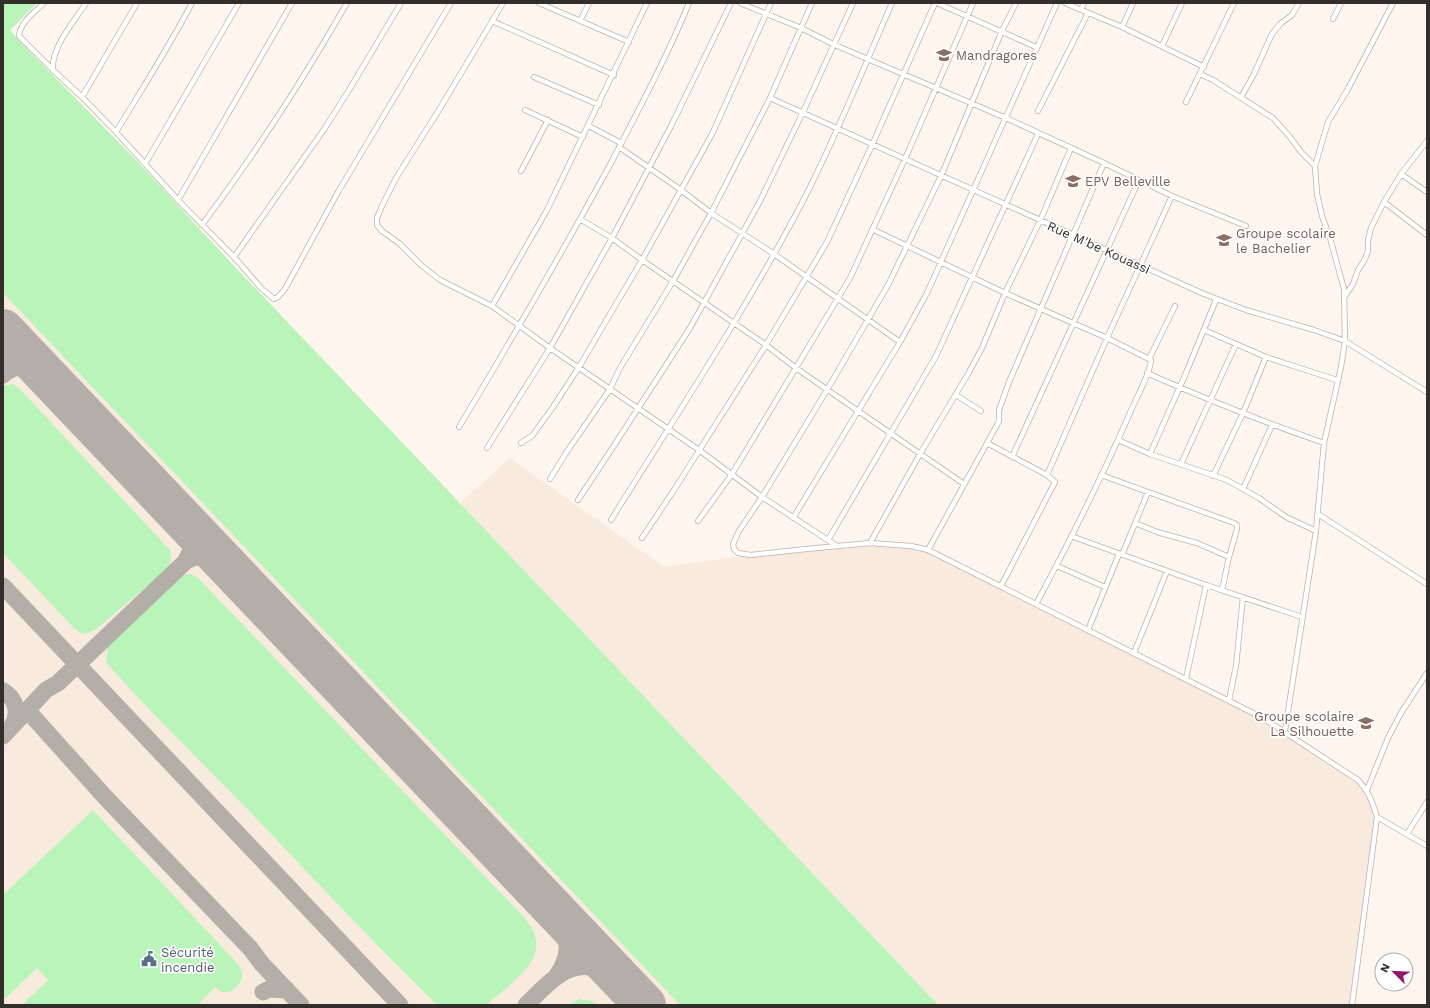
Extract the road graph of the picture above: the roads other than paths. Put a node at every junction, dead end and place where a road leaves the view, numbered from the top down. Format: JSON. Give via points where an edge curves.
{"nodes":[{"id":1,"x":44,"y":3,"type":"edge"},
{"id":2,"x":86,"y":3,"type":"edge"},
{"id":3,"x":136,"y":3,"type":"edge"},
{"id":4,"x":192,"y":3,"type":"edge"},
{"id":5,"x":239,"y":3,"type":"edge"},
{"id":6,"x":292,"y":3,"type":"edge"},
{"id":7,"x":347,"y":3,"type":"edge"},
{"id":8,"x":401,"y":3,"type":"edge"},
{"id":9,"x":451,"y":3,"type":"edge"},
{"id":10,"x":503,"y":3,"type":"edge"},
{"id":11,"x":539,"y":3,"type":"edge"},
{"id":12,"x":589,"y":3,"type":"edge"},
{"id":13,"x":647,"y":3,"type":"edge"},
{"id":14,"x":689,"y":3,"type":"edge"},
{"id":15,"x":731,"y":3,"type":"edge"},
{"id":16,"x":740,"y":3,"type":"edge"},
{"id":17,"x":771,"y":3,"type":"edge"},
{"id":18,"x":812,"y":3,"type":"edge"},
{"id":19,"x":852,"y":3,"type":"edge"},
{"id":20,"x":892,"y":3,"type":"edge"},
{"id":21,"x":936,"y":3,"type":"edge"},
{"id":22,"x":973,"y":3,"type":"edge"},
{"id":23,"x":1016,"y":3,"type":"edge"},
{"id":24,"x":1057,"y":3,"type":"edge"},
{"id":25,"x":1065,"y":3,"type":"edge"},
{"id":26,"x":1084,"y":3,"type":"edge"},
{"id":27,"x":1133,"y":3,"type":"edge"},
{"id":28,"x":1182,"y":3,"type":"edge"},
{"id":29,"x":1234,"y":3,"type":"edge"},
{"id":30,"x":1299,"y":3,"type":"edge"},
{"id":31,"x":1341,"y":3,"type":"edge"},
{"id":32,"x":1393,"y":3,"type":"edge"},
{"id":33,"x":1081,"y":10,"type":"junction"},
{"id":34,"x":767,"y":13,"type":"junction"},
{"id":35,"x":1088,"y":13,"type":"junction"},
{"id":36,"x":966,"y":16,"type":"junction"},
{"id":37,"x":1333,"y":19,"type":"dead end"},
{"id":38,"x":492,"y":21,"type":"junction"},
{"id":39,"x":580,"y":21,"type":"junction"},
{"id":40,"x":1122,"y":27,"type":"junction"},
{"id":41,"x":801,"y":28,"type":"junction"},
{"id":42,"x":1002,"y":31,"type":"junction"},
{"id":43,"x":628,"y":42,"type":"junction"},
{"id":44,"x":834,"y":45,"type":"junction"},
{"id":45,"x":1162,"y":46,"type":"junction"},
{"id":46,"x":1036,"y":47,"type":"junction"},
{"id":47,"x":868,"y":59,"type":"junction"},
{"id":48,"x":1204,"y":67,"type":"junction"},
{"id":49,"x":53,"y":70,"type":"junction"},
{"id":50,"x":904,"y":74,"type":"junction"},
{"id":51,"x":1200,"y":74,"type":"junction"},
{"id":52,"x":614,"y":75,"type":"junction"},
{"id":53,"x":534,"y":77,"type":"dead end"},
{"id":54,"x":935,"y":88,"type":"junction"},
{"id":55,"x":82,"y":97,"type":"junction"},
{"id":56,"x":770,"y":98,"type":"junction"},
{"id":57,"x":1241,"y":98,"type":"junction"},
{"id":58,"x":1186,"y":102,"type":"dead end"},
{"id":59,"x":971,"y":104,"type":"junction"},
{"id":60,"x":599,"y":105,"type":"junction"},
{"id":61,"x":525,"y":110,"type":"dead end"},
{"id":62,"x":1038,"y":111,"type":"dead end"},
{"id":63,"x":803,"y":112,"type":"junction"},
{"id":64,"x":1006,"y":118,"type":"junction"},
{"id":65,"x":548,"y":120,"type":"junction"},
{"id":66,"x":589,"y":126,"type":"junction"},
{"id":67,"x":838,"y":128,"type":"junction"},
{"id":68,"x":116,"y":132,"type":"junction"},
{"id":69,"x":1038,"y":134,"type":"junction"},
{"id":70,"x":583,"y":137,"type":"junction"},
{"id":71,"x":1426,"y":144,"type":"edge"},
{"id":72,"x":620,"y":145,"type":"junction"},
{"id":73,"x":872,"y":145,"type":"junction"},
{"id":74,"x":1071,"y":148,"type":"junction"},
{"id":75,"x":905,"y":159,"type":"junction"},
{"id":76,"x":1104,"y":163,"type":"junction"},
{"id":77,"x":145,"y":164,"type":"junction"},
{"id":78,"x":1315,"y":166,"type":"junction"},
{"id":79,"x":648,"y":167,"type":"junction"},
{"id":80,"x":521,"y":172,"type":"dead end"},
{"id":81,"x":1401,"y":174,"type":"junction"},
{"id":82,"x":941,"y":176,"type":"junction"},
{"id":83,"x":1139,"y":180,"type":"junction"},
{"id":84,"x":681,"y":190,"type":"junction"},
{"id":85,"x":974,"y":190,"type":"junction"},
{"id":86,"x":1427,"y":192,"type":"edge"},
{"id":87,"x":1172,"y":196,"type":"junction"},
{"id":88,"x":178,"y":200,"type":"junction"},
{"id":89,"x":1384,"y":202,"type":"junction"},
{"id":90,"x":1007,"y":204,"type":"junction"},
{"id":91,"x":711,"y":213,"type":"junction"},
{"id":92,"x":580,"y":219,"type":"junction"},
{"id":93,"x":1040,"y":221,"type":"junction"},
{"id":94,"x":202,"y":225,"type":"junction"},
{"id":95,"x":1246,"y":226,"type":"dead end"},
{"id":96,"x":874,"y":230,"type":"junction"},
{"id":97,"x":742,"y":233,"type":"junction"},
{"id":98,"x":1073,"y":236,"type":"junction"},
{"id":99,"x":1427,"y":236,"type":"edge"},
{"id":100,"x":612,"y":238,"type":"junction"},
{"id":101,"x":907,"y":246,"type":"junction"},
{"id":102,"x":1107,"y":250,"type":"junction"},
{"id":103,"x":774,"y":254,"type":"junction"},
{"id":104,"x":234,"y":257,"type":"junction"},
{"id":105,"x":642,"y":260,"type":"junction"},
{"id":106,"x":940,"y":262,"type":"junction"},
{"id":107,"x":1141,"y":266,"type":"junction"},
{"id":108,"x":807,"y":277,"type":"junction"},
{"id":109,"x":973,"y":277,"type":"junction"},
{"id":110,"x":673,"y":281,"type":"junction"},
{"id":111,"x":1005,"y":293,"type":"junction"},
{"id":112,"x":1344,"y":297,"type":"junction"},
{"id":113,"x":838,"y":299,"type":"junction"},
{"id":114,"x":1216,"y":300,"type":"junction"},
{"id":115,"x":704,"y":302,"type":"junction"},
{"id":116,"x":492,"y":306,"type":"junction"},
{"id":117,"x":1175,"y":306,"type":"dead end"},
{"id":118,"x":1041,"y":308,"type":"junction"},
{"id":119,"x":869,"y":320,"type":"junction"},
{"id":120,"x":734,"y":323,"type":"junction"},
{"id":121,"x":1073,"y":323,"type":"junction"},
{"id":122,"x":520,"y":326,"type":"junction"},
{"id":123,"x":1204,"y":330,"type":"junction"},
{"id":124,"x":1107,"y":338,"type":"junction"},
{"id":125,"x":1345,"y":341,"type":"junction"},
{"id":126,"x":900,"y":342,"type":"junction"},
{"id":127,"x":1236,"y":344,"type":"junction"},
{"id":128,"x":766,"y":345,"type":"junction"},
{"id":129,"x":550,"y":348,"type":"junction"},
{"id":130,"x":1266,"y":357,"type":"junction"},
{"id":131,"x":1149,"y":358,"type":"junction"},
{"id":132,"x":580,"y":367,"type":"junction"},
{"id":133,"x":796,"y":368,"type":"junction"},
{"id":134,"x":1147,"y":373,"type":"junction"},
{"id":135,"x":1337,"y":380,"type":"junction"},
{"id":136,"x":1180,"y":388,"type":"junction"},
{"id":137,"x":610,"y":389,"type":"junction"},
{"id":138,"x":827,"y":390,"type":"junction"},
{"id":139,"x":1427,"y":392,"type":"edge"},
{"id":140,"x":956,"y":394,"type":"junction"},
{"id":141,"x":1210,"y":400,"type":"junction"},
{"id":142,"x":638,"y":408,"type":"junction"},
{"id":143,"x":859,"y":410,"type":"junction"},
{"id":144,"x":981,"y":411,"type":"dead end"},
{"id":145,"x":1243,"y":413,"type":"junction"},
{"id":146,"x":1272,"y":425,"type":"junction"},
{"id":147,"x":459,"y":427,"type":"dead end"},
{"id":148,"x":668,"y":428,"type":"junction"},
{"id":149,"x":890,"y":433,"type":"junction"},
{"id":150,"x":1118,"y":440,"type":"junction"},
{"id":151,"x":521,"y":443,"type":"dead end"},
{"id":152,"x":1324,"y":443,"type":"junction"},
{"id":153,"x":987,"y":444,"type":"junction"},
{"id":154,"x":487,"y":448,"type":"dead end"},
{"id":155,"x":699,"y":450,"type":"junction"},
{"id":156,"x":920,"y":454,"type":"junction"},
{"id":157,"x":1150,"y":454,"type":"junction"},
{"id":158,"x":1012,"y":457,"type":"junction"},
{"id":159,"x":1181,"y":464,"type":"junction"},
{"id":160,"x":732,"y":474,"type":"junction"},
{"id":161,"x":1047,"y":475,"type":"junction"},
{"id":162,"x":1101,"y":476,"type":"junction"},
{"id":163,"x":1213,"y":476,"type":"junction"},
{"id":164,"x":550,"y":479,"type":"dead end"},
{"id":165,"x":964,"y":484,"type":"junction"},
{"id":166,"x":1244,"y":489,"type":"junction"},
{"id":167,"x":1148,"y":492,"type":"junction"},
{"id":168,"x":762,"y":497,"type":"junction"},
{"id":169,"x":578,"y":500,"type":"dead end"},
{"id":170,"x":1318,"y":514,"type":"junction"},
{"id":171,"x":793,"y":518,"type":"junction"},
{"id":172,"x":611,"y":520,"type":"dead end"},
{"id":173,"x":698,"y":521,"type":"dead end"},
{"id":174,"x":1135,"y":523,"type":"junction"},
{"id":175,"x":1316,"y":531,"type":"junction"},
{"id":176,"x":1071,"y":536,"type":"junction"},
{"id":177,"x":642,"y":538,"type":"dead end"},
{"id":178,"x":828,"y":540,"type":"junction"},
{"id":179,"x":870,"y":543,"type":"junction"},
{"id":180,"x":837,"y":546,"type":"junction"},
{"id":181,"x":928,"y":550,"type":"junction"},
{"id":182,"x":1120,"y":554,"type":"junction"},
{"id":183,"x":1229,"y":557,"type":"junction"},
{"id":184,"x":1056,"y":566,"type":"junction"},
{"id":185,"x":1168,"y":572,"type":"junction"},
{"id":186,"x":1427,"y":584,"type":"edge"},
{"id":187,"x":1206,"y":585,"type":"junction"},
{"id":188,"x":1001,"y":586,"type":"junction"},
{"id":189,"x":1105,"y":587,"type":"junction"},
{"id":190,"x":1222,"y":590,"type":"junction"},
{"id":191,"x":1243,"y":597,"type":"junction"},
{"id":192,"x":1036,"y":604,"type":"junction"},
{"id":193,"x":1302,"y":617,"type":"junction"},
{"id":194,"x":1088,"y":630,"type":"junction"},
{"id":195,"x":1134,"y":653,"type":"junction"},
{"id":196,"x":1427,"y":673,"type":"edge"},
{"id":197,"x":1186,"y":679,"type":"junction"},
{"id":198,"x":1229,"y":700,"type":"junction"},
{"id":199,"x":1285,"y":731,"type":"junction"},
{"id":200,"x":1367,"y":790,"type":"junction"},
{"id":201,"x":1427,"y":802,"type":"edge"},
{"id":202,"x":1377,"y":817,"type":"junction"},
{"id":203,"x":1407,"y":834,"type":"junction"},
{"id":204,"x":1427,"y":846,"type":"edge"},
{"id":205,"x":1352,"y":1005,"type":"edge"}],
"edges":[{"from":1,"to":49,"type":"street","via":[[23,24],[20,36]]},
{"from":2,"to":49,"type":"street","via":[[57,48]]},
{"from":3,"to":55,"type":"street"},
{"from":4,"to":68,"type":"street","via":[[174,38]]},
{"from":5,"to":77,"type":"street"},
{"from":6,"to":88,"type":"street"},
{"from":7,"to":94,"type":"street","via":[[262,139]]},
{"from":8,"to":104,"type":"street","via":[[325,128]]},
{"from":9,"to":104,"type":"street","via":[[338,192],[286,289],[274,299]]},
{"from":10,"to":38,"type":"street"},
{"from":11,"to":39,"type":"street"},
{"from":12,"to":39,"type":"street"},
{"from":13,"to":43,"type":"street"},
{"from":14,"to":72,"type":"street","via":[[663,64]]},
{"from":15,"to":79,"type":"street"},
{"from":16,"to":34,"type":"street"},
{"from":17,"to":34,"type":"street"},
{"from":18,"to":41,"type":"street"},
{"from":19,"to":44,"type":"street"},
{"from":20,"to":47,"type":"street"},
{"from":21,"to":36,"type":"street"},
{"from":21,"to":50,"type":"street"},
{"from":22,"to":36,"type":"street"},
{"from":23,"to":42,"type":"street"},
{"from":24,"to":46,"type":"street"},
{"from":25,"to":33,"type":"street"},
{"from":26,"to":33,"type":"street"},
{"from":27,"to":40,"type":"street"},
{"from":28,"to":45,"type":"street"},
{"from":29,"to":48,"type":"street"},
{"from":30,"to":57,"type":"street","via":[[1292,15],[1272,34]]},
{"from":31,"to":37,"type":"street"},
{"from":32,"to":78,"type":"street","via":[[1328,122]]},
{"from":33,"to":35,"type":"street"},
{"from":34,"to":41,"type":"street"},
{"from":34,"to":84,"type":"street","via":[[712,134]]},
{"from":35,"to":40,"type":"street"},
{"from":35,"to":62,"type":"street"},
{"from":36,"to":42,"type":"street"},
{"from":36,"to":54,"type":"street"},
{"from":38,"to":52,"type":"street"},
{"from":38,"to":116,"type":"street","via":[[396,178],[382,206],[378,225],[440,280]]},
{"from":39,"to":43,"type":"street"},
{"from":40,"to":45,"type":"street"},
{"from":41,"to":44,"type":"street"},
{"from":41,"to":56,"type":"street"},
{"from":42,"to":46,"type":"street"},
{"from":42,"to":59,"type":"street"},
{"from":43,"to":52,"type":"street"},
{"from":44,"to":47,"type":"street"},
{"from":44,"to":63,"type":"street"},
{"from":45,"to":48,"type":"street"},
{"from":46,"to":64,"type":"street"},
{"from":47,"to":50,"type":"street"},
{"from":47,"to":67,"type":"street"},
{"from":48,"to":51,"type":"street"},
{"from":49,"to":55,"type":"street"},
{"from":50,"to":54,"type":"street"},
{"from":50,"to":73,"type":"street"},
{"from":51,"to":57,"type":"street"},
{"from":51,"to":58,"type":"street"},
{"from":52,"to":60,"type":"street"},
{"from":53,"to":60,"type":"street"},
{"from":54,"to":59,"type":"street"},
{"from":54,"to":75,"type":"street"},
{"from":55,"to":68,"type":"street"},
{"from":56,"to":63,"type":"street","name":"Rue M'be Kouassi"},
{"from":56,"to":91,"type":"street"},
{"from":57,"to":78,"type":"street","via":[[1273,118]]},
{"from":59,"to":64,"type":"street"},
{"from":59,"to":82,"type":"street"},
{"from":60,"to":66,"type":"street"},
{"from":61,"to":65,"type":"street"},
{"from":63,"to":67,"type":"street","name":"Rue M'be Kouassi"},
{"from":63,"to":97,"type":"street"},
{"from":64,"to":69,"type":"street"},
{"from":64,"to":85,"type":"street"},
{"from":65,"to":70,"type":"street"},
{"from":65,"to":80,"type":"street"},
{"from":66,"to":70,"type":"street"},
{"from":66,"to":72,"type":"street"},
{"from":67,"to":73,"type":"street","name":"Rue M'be Kouassi"},
{"from":67,"to":103,"type":"street"},
{"from":68,"to":77,"type":"street"},
{"from":69,"to":74,"type":"street"},
{"from":69,"to":90,"type":"street"},
{"from":70,"to":116,"type":"street","via":[[547,210]]},
{"from":71,"to":81,"type":"street"},
{"from":72,"to":79,"type":"street"},
{"from":72,"to":92,"type":"street"},
{"from":73,"to":75,"type":"street","name":"Rue M'be Kouassi"},
{"from":73,"to":108,"type":"street","via":[[827,242]]},
{"from":74,"to":76,"type":"street"},
{"from":74,"to":93,"type":"street"},
{"from":75,"to":82,"type":"street","name":"Rue M'be Kouassi"},
{"from":75,"to":96,"type":"street"},
{"from":76,"to":83,"type":"street"},
{"from":76,"to":98,"type":"street"},
{"from":77,"to":88,"type":"street"},
{"from":78,"to":112,"type":"street","via":[[1317,194],[1344,289]]},
{"from":79,"to":84,"type":"street"},
{"from":79,"to":100,"type":"street"},
{"from":81,"to":86,"type":"street"},
{"from":81,"to":89,"type":"street"},
{"from":82,"to":85,"type":"street","name":"Rue M'be Kouassi"},
{"from":82,"to":101,"type":"street"},
{"from":83,"to":87,"type":"street"},
{"from":83,"to":102,"type":"street"},
{"from":84,"to":91,"type":"street"},
{"from":84,"to":105,"type":"street"},
{"from":85,"to":90,"type":"street","name":"Rue M'be Kouassi"},
{"from":85,"to":106,"type":"street"},
{"from":87,"to":95,"type":"street"},
{"from":87,"to":107,"type":"street"},
{"from":88,"to":94,"type":"street"},
{"from":89,"to":99,"type":"street"},
{"from":89,"to":112,"type":"street","via":[[1371,228],[1364,261]]},
{"from":90,"to":93,"type":"street","name":"Rue M'be Kouassi"},
{"from":90,"to":109,"type":"street"},
{"from":91,"to":97,"type":"street"},
{"from":91,"to":110,"type":"street"},
{"from":92,"to":100,"type":"street"},
{"from":92,"to":122,"type":"street"},
{"from":93,"to":98,"type":"street","name":"Rue M'be Kouassi"},
{"from":93,"to":111,"type":"street"},
{"from":94,"to":104,"type":"street"},
{"from":96,"to":101,"type":"street"},
{"from":96,"to":113,"type":"street"},
{"from":97,"to":103,"type":"street"},
{"from":97,"to":115,"type":"street"},
{"from":98,"to":102,"type":"street","name":"Rue M'be Kouassi"},
{"from":98,"to":118,"type":"street"},
{"from":100,"to":105,"type":"street"},
{"from":100,"to":129,"type":"street"},
{"from":101,"to":106,"type":"street"},
{"from":101,"to":119,"type":"street"},
{"from":102,"to":107,"type":"street","name":"Rue M'be Kouassi"},
{"from":102,"to":121,"type":"street"},
{"from":103,"to":108,"type":"street"},
{"from":103,"to":120,"type":"street"},
{"from":105,"to":110,"type":"street"},
{"from":105,"to":132,"type":"street"},
{"from":106,"to":109,"type":"street"},
{"from":106,"to":126,"type":"street","via":[[927,293]]},
{"from":107,"to":114,"type":"street","name":"Rue M'be Kouassi"},
{"from":107,"to":124,"type":"street"},
{"from":108,"to":113,"type":"street"},
{"from":108,"to":128,"type":"street"},
{"from":109,"to":111,"type":"street"},
{"from":109,"to":149,"type":"street","via":[[936,356]]},
{"from":110,"to":115,"type":"street"},
{"from":110,"to":137,"type":"street"},
{"from":111,"to":118,"type":"street"},
{"from":111,"to":140,"type":"street","via":[[982,348]]},
{"from":112,"to":125,"type":"street"},
{"from":113,"to":119,"type":"street"},
{"from":113,"to":133,"type":"street"},
{"from":114,"to":123,"type":"street"},
{"from":114,"to":125,"type":"street","name":"Rue M'be Kouassi"},
{"from":115,"to":120,"type":"street"},
{"from":115,"to":142,"type":"street"},
{"from":116,"to":122,"type":"street"},
{"from":117,"to":131,"type":"street"},
{"from":118,"to":121,"type":"street"},
{"from":118,"to":153,"type":"street","via":[[998,410],[999,421]]},
{"from":119,"to":126,"type":"street"},
{"from":119,"to":138,"type":"street"},
{"from":120,"to":128,"type":"street"},
{"from":120,"to":148,"type":"street"},
{"from":121,"to":124,"type":"street"},
{"from":121,"to":158,"type":"street"},
{"from":122,"to":129,"type":"street"},
{"from":122,"to":147,"type":"street"},
{"from":123,"to":127,"type":"street"},
{"from":123,"to":136,"type":"street"},
{"from":124,"to":131,"type":"street"},
{"from":124,"to":161,"type":"street"},
{"from":125,"to":135,"type":"street"},
{"from":125,"to":139,"type":"street","name":"Rue M'be Kouassi"},
{"from":126,"to":143,"type":"street"},
{"from":127,"to":130,"type":"street"},
{"from":127,"to":141,"type":"street"},
{"from":128,"to":133,"type":"street"},
{"from":128,"to":155,"type":"street"},
{"from":129,"to":132,"type":"street"},
{"from":129,"to":154,"type":"street"},
{"from":130,"to":135,"type":"street"},
{"from":130,"to":145,"type":"street"},
{"from":131,"to":134,"type":"street","via":[[1151,363]]},
{"from":132,"to":137,"type":"street"},
{"from":132,"to":151,"type":"street","via":[[542,424],[532,436]]},
{"from":133,"to":138,"type":"street"},
{"from":133,"to":160,"type":"street"},
{"from":134,"to":136,"type":"street"},
{"from":134,"to":150,"type":"street"},
{"from":135,"to":152,"type":"street"},
{"from":136,"to":141,"type":"street"},
{"from":136,"to":157,"type":"street"},
{"from":137,"to":142,"type":"street"},
{"from":137,"to":164,"type":"street"},
{"from":138,"to":143,"type":"street"},
{"from":138,"to":168,"type":"street"},
{"from":140,"to":144,"type":"street"},
{"from":140,"to":156,"type":"street"},
{"from":141,"to":145,"type":"street"},
{"from":141,"to":159,"type":"street"},
{"from":142,"to":148,"type":"street"},
{"from":142,"to":169,"type":"street"},
{"from":143,"to":149,"type":"street"},
{"from":143,"to":171,"type":"street"},
{"from":145,"to":146,"type":"street"},
{"from":145,"to":163,"type":"street"},
{"from":146,"to":152,"type":"street"},
{"from":146,"to":166,"type":"street"},
{"from":148,"to":155,"type":"street"},
{"from":148,"to":172,"type":"street"},
{"from":149,"to":156,"type":"street"},
{"from":149,"to":178,"type":"street"},
{"from":150,"to":157,"type":"street"},
{"from":150,"to":162,"type":"street"},
{"from":152,"to":170,"type":"street"},
{"from":153,"to":158,"type":"street"},
{"from":153,"to":165,"type":"street"},
{"from":155,"to":160,"type":"street"},
{"from":155,"to":177,"type":"street"},
{"from":156,"to":165,"type":"street"},
{"from":156,"to":179,"type":"street"},
{"from":157,"to":159,"type":"street"},
{"from":158,"to":161,"type":"street"},
{"from":159,"to":163,"type":"street"},
{"from":160,"to":168,"type":"street"},
{"from":160,"to":173,"type":"street"},
{"from":161,"to":188,"type":"street","via":[[1055,482]]},
{"from":162,"to":167,"type":"street"},
{"from":162,"to":176,"type":"street"},
{"from":163,"to":166,"type":"street"},
{"from":165,"to":181,"type":"street"},
{"from":166,"to":175,"type":"street","via":[[1286,518]]},
{"from":167,"to":174,"type":"street"},
{"from":167,"to":183,"type":"street","via":[[1237,525]]},
{"from":168,"to":171,"type":"street"},
{"from":168,"to":180,"type":"street","via":[[735,538],[733,544],[738,553],[751,555]]},
{"from":170,"to":175,"type":"street"},
{"from":170,"to":186,"type":"street"},
{"from":171,"to":178,"type":"street"},
{"from":174,"to":182,"type":"street"},
{"from":174,"to":183,"type":"street","via":[[1197,543]]},
{"from":175,"to":193,"type":"street"},
{"from":176,"to":182,"type":"street"},
{"from":176,"to":184,"type":"street"},
{"from":178,"to":180,"type":"street"},
{"from":179,"to":180,"type":"street"},
{"from":179,"to":181,"type":"street"},
{"from":181,"to":188,"type":"street"},
{"from":182,"to":185,"type":"street"},
{"from":182,"to":189,"type":"street"},
{"from":183,"to":190,"type":"street"},
{"from":184,"to":189,"type":"street"},
{"from":184,"to":192,"type":"street"},
{"from":185,"to":187,"type":"street"},
{"from":185,"to":195,"type":"street"},
{"from":187,"to":190,"type":"street"},
{"from":187,"to":197,"type":"street"},
{"from":188,"to":192,"type":"street"},
{"from":189,"to":194,"type":"street"},
{"from":190,"to":191,"type":"street"},
{"from":191,"to":193,"type":"street"},
{"from":191,"to":198,"type":"street","via":[[1237,660]]},
{"from":192,"to":194,"type":"street"},
{"from":193,"to":199,"type":"street"},
{"from":194,"to":195,"type":"street"},
{"from":195,"to":197,"type":"street"},
{"from":196,"to":200,"type":"street","via":[[1388,738]]},
{"from":197,"to":198,"type":"street"},
{"from":198,"to":199,"type":"street"},
{"from":199,"to":200,"type":"street","via":[[1358,780]]},
{"from":200,"to":202,"type":"street"},
{"from":201,"to":203,"type":"street"},
{"from":202,"to":203,"type":"street"},
{"from":202,"to":205,"type":"street"},
{"from":203,"to":204,"type":"street"}]}
